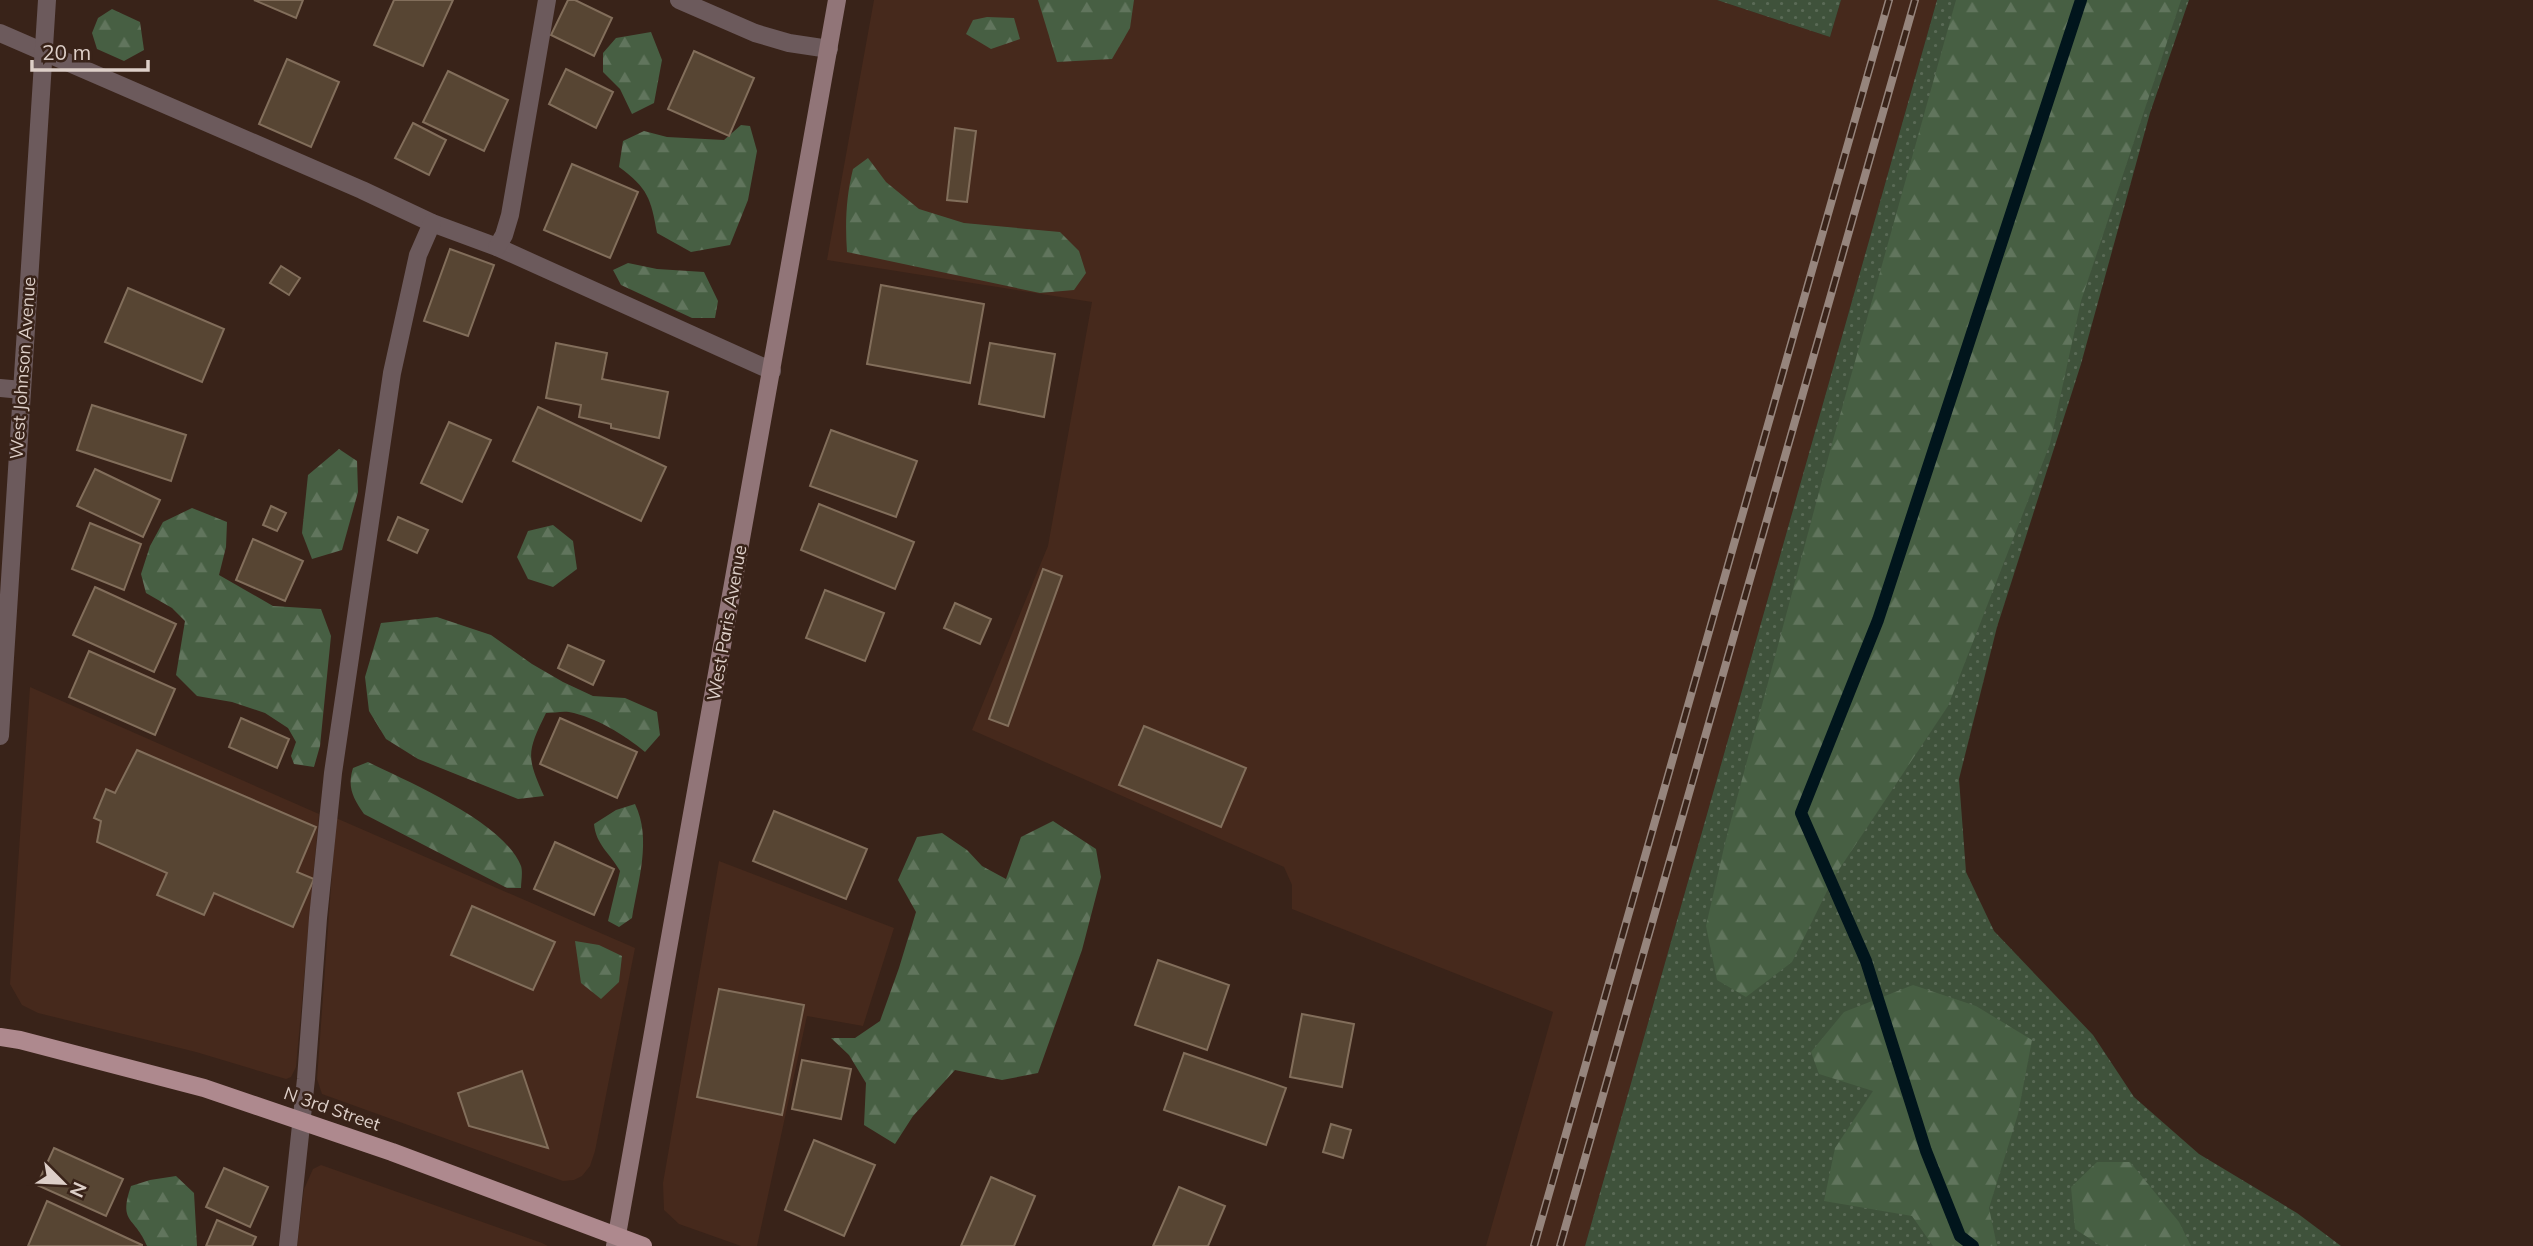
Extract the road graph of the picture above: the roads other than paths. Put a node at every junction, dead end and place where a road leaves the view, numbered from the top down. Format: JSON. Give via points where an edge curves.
{"nodes":[{"id":1,"x":47,"y":0,"type":"edge"},
{"id":2,"x":547,"y":0,"type":"edge"},
{"id":3,"x":680,"y":0,"type":"edge"},
{"id":4,"x":837,"y":0,"type":"edge"},
{"id":5,"x":0,"y":33,"type":"edge"},
{"id":6,"x":829,"y":49,"type":"junction"},
{"id":7,"x":44,"y":52,"type":"junction"},
{"id":8,"x":432,"y":223,"type":"junction"},
{"id":9,"x":497,"y":247,"type":"junction"},
{"id":10,"x":772,"y":371,"type":"junction"},
{"id":11,"x":0,"y":388,"type":"edge"},
{"id":12,"x":22,"y":390,"type":"junction"},
{"id":13,"x":0,"y":736,"type":"edge"},
{"id":14,"x":0,"y":1037,"type":"edge"},
{"id":15,"x":301,"y":1121,"type":"junction"},
{"id":16,"x":616,"y":1241,"type":"edge"},
{"id":17,"x":288,"y":1246,"type":"edge"},
{"id":18,"x":643,"y":1246,"type":"edge"}],
"edges":[{"from":1,"to":7,"type":"street","name":"West Johnson Avenue"},
{"from":2,"to":9,"type":"street","via":[[510,215]]},
{"from":3,"to":6,"type":"street","via":[[755,33]]},
{"from":4,"to":6,"type":"main road","name":"West Paris Avenue"},
{"from":5,"to":7,"type":"street"},
{"from":6,"to":10,"type":"main road","name":"West Paris Avenue"},
{"from":7,"to":8,"type":"street"},
{"from":7,"to":12,"type":"street","name":"West Johnson Avenue"},
{"from":8,"to":9,"type":"street"},
{"from":8,"to":15,"type":"street","via":[[418,255],[392,373],[335,760]]},
{"from":9,"to":10,"type":"street"},
{"from":10,"to":16,"type":"main road","name":"West Paris Avenue"},
{"from":11,"to":12,"type":"street"},
{"from":12,"to":13,"type":"street","name":"West Johnson Avenue"},
{"from":14,"to":15,"type":"main road","name":"N 3rd Street","via":[[204,1088]]},
{"from":15,"to":16,"type":"main road","name":"N 3rd Street","via":[[393,1152]]},
{"from":15,"to":17,"type":"street"},
{"from":16,"to":18,"type":"main road","name":"N 3rd Street"}]}
